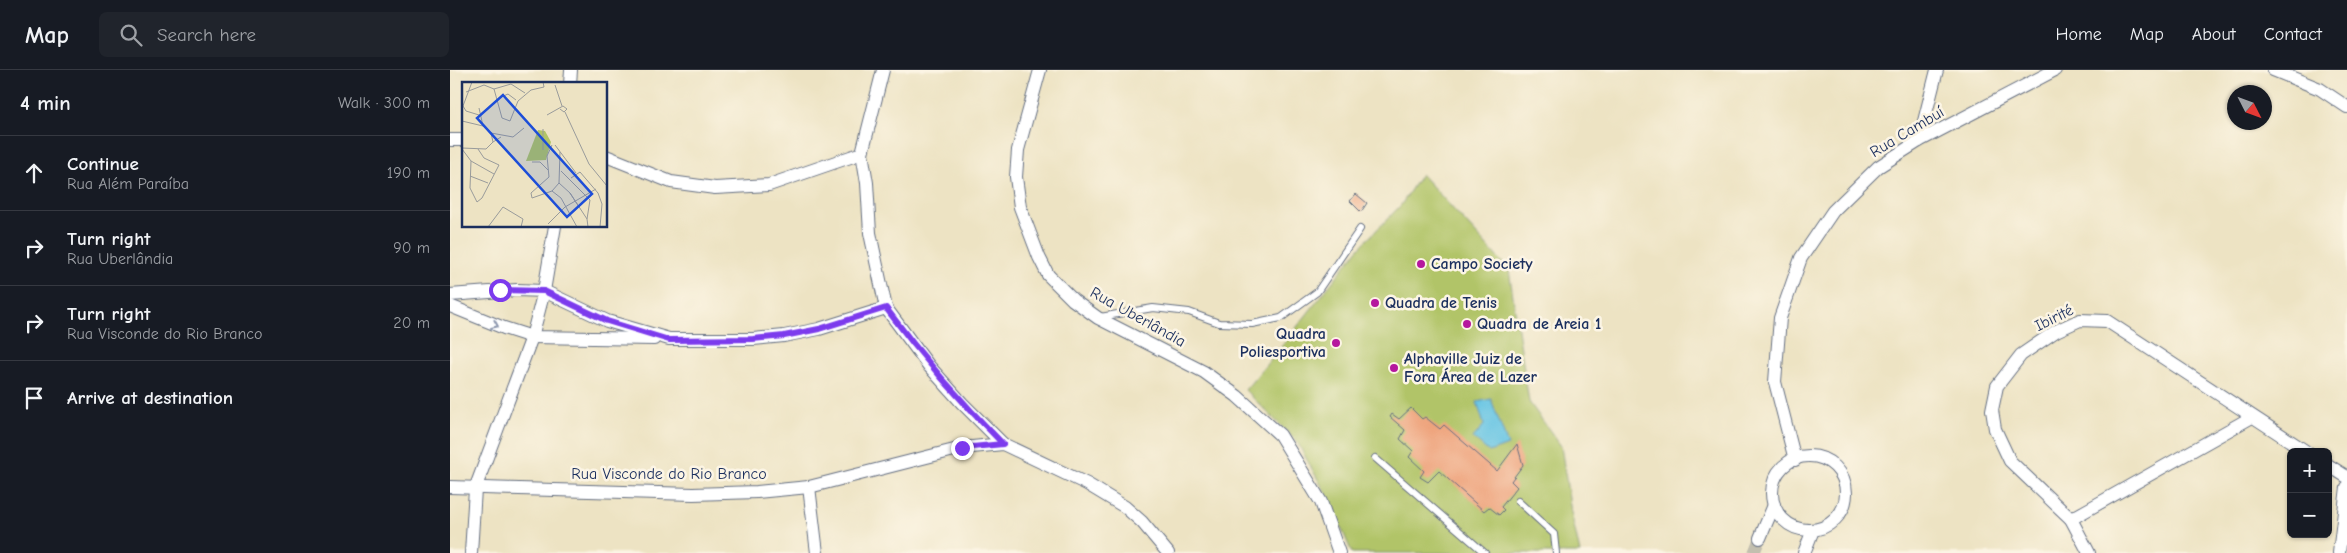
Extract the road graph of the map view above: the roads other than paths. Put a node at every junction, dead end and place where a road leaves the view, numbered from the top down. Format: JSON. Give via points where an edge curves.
{"nodes":[{"id":1,"x":883,"y":70,"type":"edge"},
{"id":2,"x":1040,"y":70,"type":"edge"},
{"id":3,"x":1937,"y":70,"type":"edge"},
{"id":4,"x":2051,"y":70,"type":"edge"},
{"id":5,"x":2273,"y":70,"type":"edge"},
{"id":6,"x":2347,"y":106,"type":"edge"},
{"id":7,"x":1919,"y":141,"type":"junction"},
{"id":8,"x":862,"y":153,"type":"junction"},
{"id":9,"x":608,"y":157,"type":"edge"},
{"id":10,"x":555,"y":228,"type":"edge"},
{"id":11,"x":1360,"y":229,"type":"dead end"},
{"id":12,"x":544,"y":291,"type":"junction"},
{"id":13,"x":455,"y":295,"type":"edge"},
{"id":14,"x":454,"y":308,"type":"edge"},
{"id":15,"x":886,"y":308,"type":"junction"},
{"id":16,"x":1098,"y":318,"type":"junction"},
{"id":17,"x":607,"y":321,"type":"junction"},
{"id":18,"x":532,"y":336,"type":"junction"},
{"id":19,"x":605,"y":339,"type":"junction"},
{"id":20,"x":669,"y":340,"type":"junction"},
{"id":21,"x":2252,"y":417,"type":"junction"},
{"id":22,"x":1003,"y":444,"type":"junction"},
{"id":23,"x":2301,"y":448,"type":"edge"},
{"id":24,"x":1375,"y":458,"type":"dead end"},
{"id":25,"x":1795,"y":460,"type":"junction"},
{"id":26,"x":2332,"y":468,"type":"edge"},
{"id":27,"x":2347,"y":477,"type":"edge"},
{"id":28,"x":450,"y":487,"type":"edge"},
{"id":29,"x":809,"y":487,"type":"junction"},
{"id":30,"x":2347,"y":487,"type":"edge"},
{"id":31,"x":475,"y":489,"type":"junction"},
{"id":32,"x":1518,"y":501,"type":"dead end"},
{"id":33,"x":1774,"y":505,"type":"junction"},
{"id":34,"x":2071,"y":519,"type":"junction"},
{"id":35,"x":1813,"y":530,"type":"junction"},
{"id":36,"x":1760,"y":538,"type":"tunnel mouth"},
{"id":37,"x":2338,"y":552,"type":"edge"},
{"id":38,"x":471,"y":553,"type":"edge"},
{"id":39,"x":817,"y":553,"type":"edge"},
{"id":40,"x":1168,"y":553,"type":"edge"},
{"id":41,"x":1338,"y":553,"type":"edge"},
{"id":42,"x":1485,"y":553,"type":"edge"},
{"id":43,"x":1556,"y":553,"type":"edge"},
{"id":44,"x":1804,"y":553,"type":"edge"},
{"id":45,"x":2089,"y":553,"type":"edge"}],
"edges":[{"from":1,"to":8,"type":"street"},
{"from":2,"to":16,"type":"street","name":"Rua Uberlândia","via":[[1018,150],[1016,178],[1020,207],[1048,275],[1073,300]]},
{"from":3,"to":7,"type":"street"},
{"from":4,"to":7,"type":"street","name":"Rua Cambuí"},
{"from":5,"to":6,"type":"street","via":[[2320,90]]},
{"from":7,"to":25,"type":"street","name":"Rua Cambuí","via":[[1878,167],[1833,210],[1801,258],[1780,318],[1775,382]]},
{"from":8,"to":9,"type":"street","via":[[769,185],[716,188],[671,182]]},
{"from":8,"to":15,"type":"street","via":[[870,233]]},
{"from":10,"to":12,"type":"street"},
{"from":11,"to":16,"type":"lane","via":[[1316,292],[1281,318],[1252,324],[1219,322],[1189,312],[1153,308]]},
{"from":12,"to":13,"type":"street"},
{"from":12,"to":17,"type":"street"},
{"from":12,"to":18,"type":"street"},
{"from":13,"to":14,"type":"street"},
{"from":14,"to":18,"type":"street","one_way":true},
{"from":15,"to":20,"type":"street","via":[[819,329],[784,336]]},
{"from":15,"to":22,"type":"street","via":[[936,373]]},
{"from":16,"to":41,"type":"street","name":"Rua Uberlândia","via":[[1204,372],[1237,396],[1280,435],[1321,502]]},
{"from":17,"to":19,"type":"street"},
{"from":17,"to":20,"type":"street"},
{"from":18,"to":19,"type":"street"},
{"from":18,"to":31,"type":"street"},
{"from":19,"to":20,"type":"street"},
{"from":21,"to":23,"type":"street","name":"Ibirité"},
{"from":21,"to":34,"type":"street"},
{"from":21,"to":34,"type":"street","name":"Ibirité","via":[[2107,322],[2080,320],[2056,331],[2020,355],[1998,386],[1992,410],[1995,429],[2010,461]]},
{"from":22,"to":29,"type":"street","name":"Rua Visconde do Rio Branco","via":[[962,448]]},
{"from":22,"to":40,"type":"street","via":[[1087,484],[1125,507]]},
{"from":24,"to":42,"type":"lane"},
{"from":25,"to":33,"type":"street","via":[[1781,470],[1774,481]]},
{"from":25,"to":35,"type":"street","via":[[1814,457],[1826,460],[1842,476],[1846,488],[1844,505],[1834,520]]},
{"from":26,"to":27,"type":"street"},
{"from":28,"to":31,"type":"street","name":"Rua Visconde do Rio Branco"},
{"from":29,"to":31,"type":"street","name":"Rua Visconde do Rio Branco","via":[[693,494]]},
{"from":29,"to":39,"type":"street"},
{"from":30,"to":37,"type":"street"},
{"from":31,"to":38,"type":"street"},
{"from":32,"to":43,"type":"lane","via":[[1554,534]]},
{"from":33,"to":35,"type":"street","via":[[1789,525]]},
{"from":33,"to":36,"type":"street"},
{"from":34,"to":45,"type":"street","name":"Ibirité"},
{"from":35,"to":44,"type":"street"}]}
